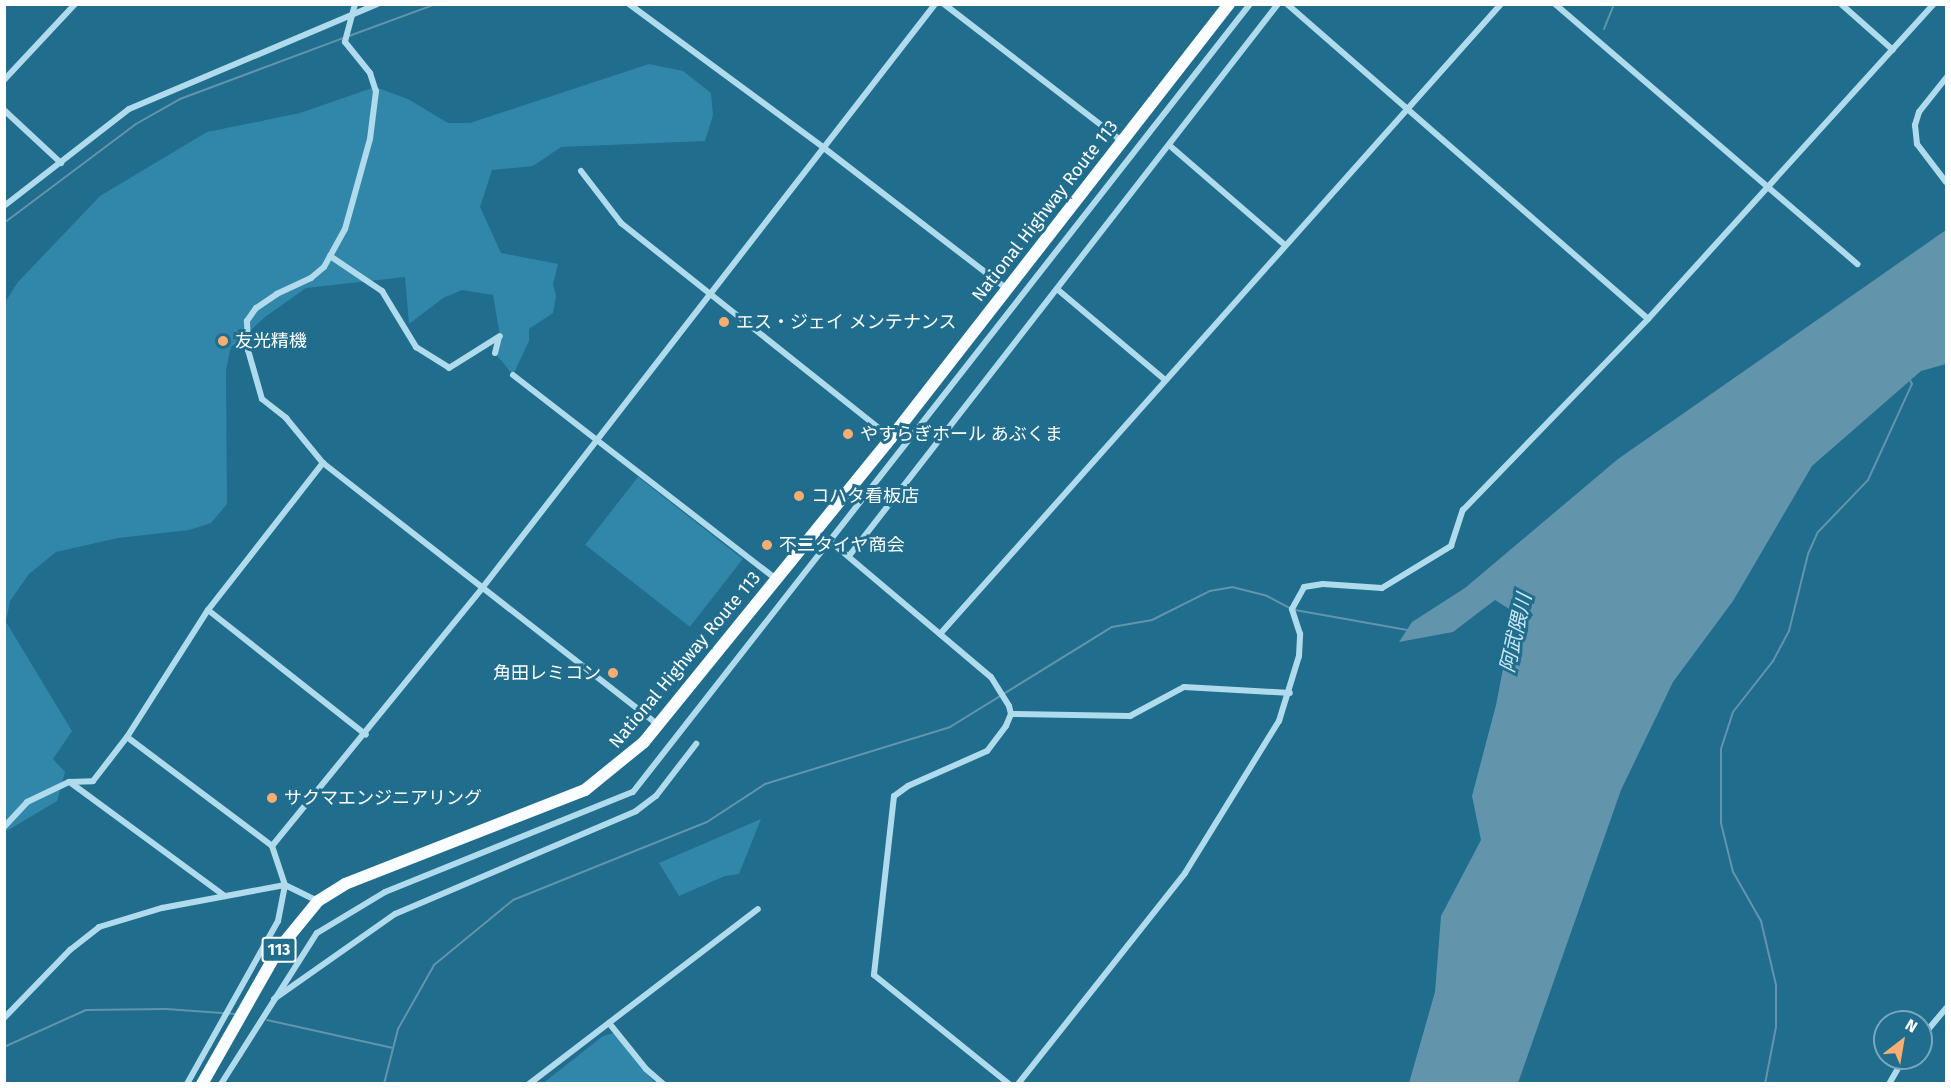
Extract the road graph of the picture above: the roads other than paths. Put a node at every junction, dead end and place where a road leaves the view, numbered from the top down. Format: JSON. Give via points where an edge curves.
{"nodes":[{"id":1,"x":75,"y":4,"type":"edge"},
{"id":2,"x":355,"y":4,"type":"edge"},
{"id":3,"x":377,"y":4,"type":"edge"},
{"id":4,"x":629,"y":4,"type":"edge"},
{"id":5,"x":936,"y":4,"type":"edge"},
{"id":6,"x":944,"y":4,"type":"edge"},
{"id":7,"x":1229,"y":4,"type":"edge"},
{"id":8,"x":1250,"y":4,"type":"edge"},
{"id":9,"x":1278,"y":4,"type":"edge"},
{"id":10,"x":1287,"y":4,"type":"edge"},
{"id":11,"x":1501,"y":4,"type":"edge"},
{"id":12,"x":1555,"y":4,"type":"edge"},
{"id":13,"x":1840,"y":4,"type":"edge"},
{"id":14,"x":1934,"y":4,"type":"edge"},
{"id":15,"x":353,"y":13,"type":"junction"},
{"id":16,"x":1893,"y":50,"type":"junction"},
{"id":17,"x":1947,"y":78,"type":"edge"},
{"id":18,"x":4,"y":80,"type":"edge"},
{"id":19,"x":1408,"y":109,"type":"junction"},
{"id":20,"x":4,"y":110,"type":"edge"},
{"id":21,"x":1123,"y":141,"type":"junction"},
{"id":22,"x":1169,"y":145,"type":"junction"},
{"id":23,"x":825,"y":148,"type":"junction"},
{"id":24,"x":61,"y":163,"type":"junction"},
{"id":25,"x":581,"y":171,"type":"dead end"},
{"id":26,"x":1947,"y":182,"type":"edge"},
{"id":27,"x":1767,"y":189,"type":"junction"},
{"id":28,"x":4,"y":206,"type":"edge"},
{"id":29,"x":1286,"y":245,"type":"junction"},
{"id":30,"x":330,"y":256,"type":"junction"},
{"id":31,"x":1857,"y":264,"type":"dead end"},
{"id":32,"x":1008,"y":289,"type":"junction"},
{"id":33,"x":1057,"y":289,"type":"junction"},
{"id":34,"x":711,"y":296,"type":"junction"},
{"id":35,"x":1648,"y":319,"type":"junction"},
{"id":36,"x":495,"y":353,"type":"dead end"},
{"id":37,"x":513,"y":375,"type":"dead end"},
{"id":38,"x":1165,"y":380,"type":"junction"},
{"id":39,"x":891,"y":438,"type":"junction"},
{"id":40,"x":598,"y":441,"type":"junction"},
{"id":41,"x":323,"y":462,"type":"junction"},
{"id":42,"x":831,"y":542,"type":"junction"},
{"id":43,"x":849,"y":556,"type":"junction"},
{"id":44,"x":777,"y":580,"type":"junction"},
{"id":45,"x":483,"y":587,"type":"junction"},
{"id":46,"x":208,"y":610,"type":"junction"},
{"id":47,"x":940,"y":634,"type":"junction"},
{"id":48,"x":1290,"y":693,"type":"junction"},
{"id":49,"x":1011,"y":714,"type":"junction"},
{"id":50,"x":658,"y":725,"type":"junction"},
{"id":51,"x":366,"y":735,"type":"junction"},
{"id":52,"x":127,"y":737,"type":"junction"},
{"id":53,"x":696,"y":744,"type":"dead end"},
{"id":54,"x":69,"y":782,"type":"junction"},
{"id":55,"x":4,"y":827,"type":"edge"},
{"id":56,"x":272,"y":846,"type":"junction"},
{"id":57,"x":285,"y":885,"type":"junction"},
{"id":58,"x":225,"y":896,"type":"junction"},
{"id":59,"x":318,"y":901,"type":"junction"},
{"id":60,"x":758,"y":909,"type":"dead end"},
{"id":61,"x":269,"y":1003,"type":"junction"},
{"id":62,"x":1947,"y":1008,"type":"edge"},
{"id":63,"x":4,"y":1018,"type":"edge"},
{"id":64,"x":609,"y":1023,"type":"junction"},
{"id":65,"x":1933,"y":1024,"type":"edge"},
{"id":66,"x":1897,"y":1070,"type":"edge"},
{"id":67,"x":205,"y":1082,"type":"edge"},
{"id":68,"x":187,"y":1083,"type":"edge"},
{"id":69,"x":221,"y":1083,"type":"edge"},
{"id":70,"x":530,"y":1083,"type":"edge"},
{"id":71,"x":663,"y":1083,"type":"edge"},
{"id":72,"x":1009,"y":1083,"type":"edge"},
{"id":73,"x":1018,"y":1083,"type":"edge"},
{"id":74,"x":1889,"y":1083,"type":"edge"}],
"edges":[{"from":1,"to":18,"type":"street"},
{"from":2,"to":15,"type":"street"},
{"from":3,"to":15,"type":"street"},
{"from":4,"to":23,"type":"street"},
{"from":5,"to":23,"type":"street"},
{"from":6,"to":21,"type":"street"},
{"from":7,"to":21,"type":"highway","name":"National Highway Route 113","number":"113"},
{"from":8,"to":42,"type":"street"},
{"from":9,"to":22,"type":"street"},
{"from":10,"to":19,"type":"street"},
{"from":11,"to":19,"type":"street"},
{"from":12,"to":27,"type":"street"},
{"from":13,"to":16,"type":"street"},
{"from":14,"to":16,"type":"street"},
{"from":15,"to":24,"type":"street","via":[[157,95],[129,110]]},
{"from":15,"to":30,"type":"street","via":[[347,48],[370,73],[376,91],[376,111],[345,229]]},
{"from":16,"to":27,"type":"street"},
{"from":17,"to":26,"type":"street","via":[[1919,112],[1915,125],[1917,144]]},
{"from":19,"to":29,"type":"street"},
{"from":19,"to":35,"type":"street"},
{"from":20,"to":24,"type":"street"},
{"from":21,"to":32,"type":"highway","name":"National Highway Route 113","number":"113"},
{"from":22,"to":29,"type":"street"},
{"from":22,"to":33,"type":"street"},
{"from":23,"to":32,"type":"street"},
{"from":23,"to":34,"type":"street"},
{"from":24,"to":28,"type":"street"},
{"from":25,"to":34,"type":"street","via":[[621,223]]},
{"from":27,"to":31,"type":"street"},
{"from":27,"to":35,"type":"street"},
{"from":29,"to":38,"type":"street"},
{"from":30,"to":36,"type":"street","via":[[391,300],[406,334],[423,353],[449,368],[500,336]]},
{"from":30,"to":41,"type":"street","via":[[311,278],[256,308],[247,321],[246,339],[262,399],[286,418]]},
{"from":32,"to":39,"type":"highway","name":"National Highway Route 113","number":"113"},
{"from":33,"to":38,"type":"street"},
{"from":33,"to":43,"type":"street"},
{"from":34,"to":39,"type":"street"},
{"from":34,"to":40,"type":"street"},
{"from":35,"to":48,"type":"street","via":[[1463,510],[1451,546],[1383,588],[1323,584],[1304,588],[1292,609],[1300,634]]},
{"from":37,"to":40,"type":"street"},
{"from":38,"to":47,"type":"street"},
{"from":39,"to":44,"type":"highway","name":"National Highway Route 113","number":"113"},
{"from":40,"to":44,"type":"street"},
{"from":40,"to":45,"type":"street"},
{"from":41,"to":45,"type":"street"},
{"from":41,"to":46,"type":"street"},
{"from":42,"to":43,"type":"street"},
{"from":42,"to":61,"type":"street","via":[[633,792],[366,902],[318,933]]},
{"from":43,"to":47,"type":"street"},
{"from":44,"to":50,"type":"highway","name":"National Highway Route 113","number":"113"},
{"from":45,"to":50,"type":"street"},
{"from":45,"to":51,"type":"street"},
{"from":46,"to":51,"type":"street"},
{"from":46,"to":52,"type":"street"},
{"from":47,"to":49,"type":"street","via":[[991,677]]},
{"from":48,"to":49,"type":"street","via":[[1184,687],[1131,716]]},
{"from":48,"to":73,"type":"street","via":[[1279,721],[1185,873]]},
{"from":49,"to":72,"type":"street","via":[[996,743],[987,751],[894,796],[874,975]]},
{"from":50,"to":59,"type":"highway","name":"National Highway Route 113","number":"113","via":[[632,755],[585,790],[345,884]]},
{"from":51,"to":56,"type":"street"},
{"from":52,"to":54,"type":"street","via":[[93,781]]},
{"from":52,"to":56,"type":"street"},
{"from":53,"to":61,"type":"street","via":[[656,796],[636,811],[395,914]]},
{"from":54,"to":55,"type":"street","via":[[27,802]]},
{"from":54,"to":58,"type":"street"},
{"from":56,"to":57,"type":"street"},
{"from":57,"to":58,"type":"street"},
{"from":57,"to":59,"type":"street"},
{"from":57,"to":68,"type":"street","via":[[278,921]]},
{"from":58,"to":63,"type":"street","via":[[162,908],[99,927],[70,950]]},
{"from":59,"to":67,"type":"highway","name":"National Highway Route 113","number":"113","via":[[278,950]]},
{"from":60,"to":64,"type":"street"},
{"from":61,"to":69,"type":"street"},
{"from":62,"to":65,"type":"street"},
{"from":64,"to":70,"type":"street"},
{"from":64,"to":71,"type":"street","via":[[646,1070]]},
{"from":66,"to":74,"type":"street"}]}
